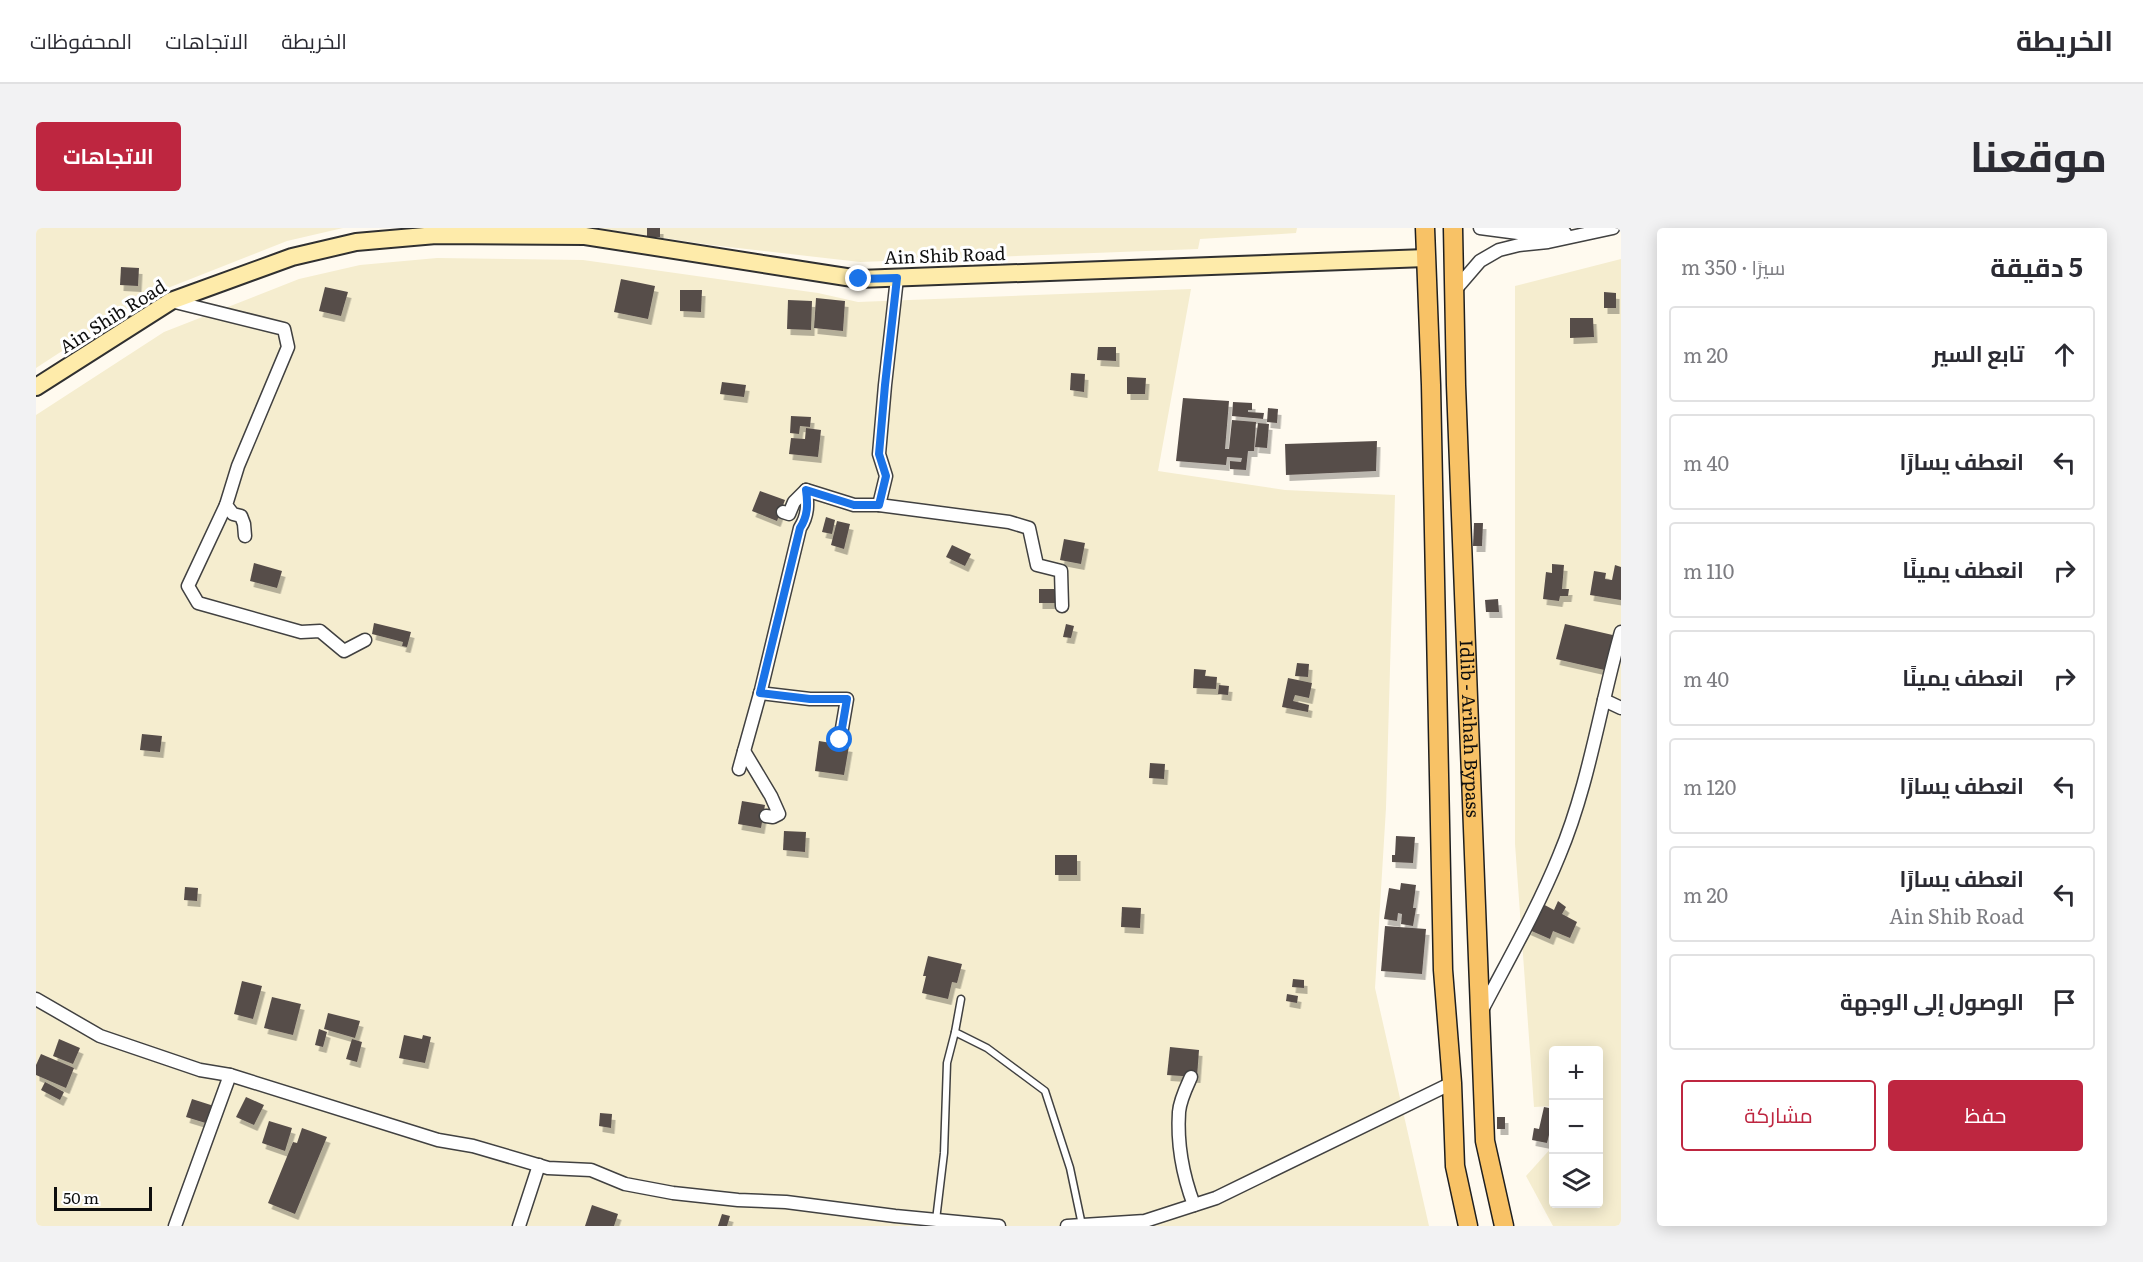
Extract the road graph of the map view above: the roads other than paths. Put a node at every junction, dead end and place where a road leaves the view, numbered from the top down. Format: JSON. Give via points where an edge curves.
{"nodes":[{"id":1,"x":1425,"y":228,"type":"edge"},
{"id":2,"x":1452,"y":228,"type":"edge"},
{"id":3,"x":1480,"y":228,"type":"edge"},
{"id":4,"x":1613,"y":228,"type":"edge"},
{"id":5,"x":1587,"y":233,"type":"junction"},
{"id":6,"x":355,"y":235,"type":"edge"},
{"id":7,"x":1426,"y":258,"type":"junction"},
{"id":8,"x":897,"y":278,"type":"junction"},
{"id":9,"x":1455,"y":290,"type":"junction"},
{"id":10,"x":171,"y":301,"type":"junction"},
{"id":11,"x":1431,"y":385,"type":"junction"},
{"id":12,"x":1456,"y":385,"type":"junction"},
{"id":13,"x":36,"y":387,"type":"edge"},
{"id":14,"x":806,"y":490,"type":"junction"},
{"id":15,"x":226,"y":505,"type":"junction"},
{"id":16,"x":879,"y":505,"type":"junction"},
{"id":17,"x":783,"y":512,"type":"dead end"},
{"id":18,"x":245,"y":536,"type":"dead end"},
{"id":19,"x":1062,"y":606,"type":"dead end"},
{"id":20,"x":1621,"y":632,"type":"edge"},
{"id":21,"x":365,"y":640,"type":"dead end"},
{"id":22,"x":1617,"y":668,"type":"edge"},
{"id":23,"x":760,"y":693,"type":"junction"},
{"id":24,"x":1604,"y":700,"type":"junction"},
{"id":25,"x":1621,"y":708,"type":"edge"},
{"id":26,"x":840,"y":740,"type":"dead end"},
{"id":27,"x":744,"y":751,"type":"junction"},
{"id":28,"x":739,"y":769,"type":"dead end"},
{"id":29,"x":766,"y":816,"type":"dead end"},
{"id":30,"x":36,"y":999,"type":"edge"},
{"id":31,"x":961,"y":999,"type":"dead end"},
{"id":32,"x":1480,"y":1014,"type":"junction"},
{"id":33,"x":956,"y":1032,"type":"junction"},
{"id":34,"x":230,"y":1075,"type":"junction"},
{"id":35,"x":1191,"y":1077,"type":"dead end"},
{"id":36,"x":1452,"y":1083,"type":"junction"},
{"id":37,"x":539,"y":1165,"type":"junction"},
{"id":38,"x":1194,"y":1205,"type":"junction"},
{"id":39,"x":936,"y":1220,"type":"junction"},
{"id":40,"x":1082,"y":1225,"type":"edge"},
{"id":41,"x":175,"y":1226,"type":"edge"},
{"id":42,"x":519,"y":1226,"type":"edge"},
{"id":43,"x":999,"y":1226,"type":"edge"},
{"id":44,"x":1068,"y":1226,"type":"edge"},
{"id":45,"x":1468,"y":1226,"type":"edge"},
{"id":46,"x":1504,"y":1226,"type":"edge"}],
"edges":[{"from":1,"to":7,"type":"main road","name":"Idlib - Arihah Bypass"},
{"from":2,"to":9,"type":"main road","name":"Idlib - Arihah Bypass"},
{"from":3,"to":5,"type":"street","via":[[1518,233]]},
{"from":4,"to":5,"type":"street"},
{"from":5,"to":9,"type":"street","via":[[1499,250],[1480,261]]},
{"from":6,"to":8,"type":"main road","name":"Ain Shib Road","via":[[585,237],[859,279]]},
{"from":6,"to":10,"type":"main road","name":"Ain Shib Road"},
{"from":7,"to":8,"type":"main road","name":"Ain Shib Road"},
{"from":7,"to":11,"type":"main road","name":"Idlib - Arihah Bypass"},
{"from":8,"to":16,"type":"street","via":[[879,454],[886,476]]},
{"from":9,"to":12,"type":"main road","name":"Idlib - Arihah Bypass"},
{"from":10,"to":13,"type":"main road","name":"Ain Shib Road"},
{"from":10,"to":15,"type":"street","via":[[284,330],[288,347],[238,466]]},
{"from":11,"to":12,"type":"main road"},
{"from":11,"to":36,"type":"main road","name":"Idlib - Arihah Bypass","via":[[1443,970]]},
{"from":12,"to":32,"type":"main road","name":"Idlib - Arihah Bypass"},
{"from":14,"to":16,"type":"street","via":[[854,505]]},
{"from":14,"to":17,"type":"street","via":[[789,514]]},
{"from":14,"to":23,"type":"street","via":[[806,519],[800,528]]},
{"from":15,"to":18,"type":"street","via":[[232,514],[241,516]]},
{"from":15,"to":21,"type":"street","via":[[188,586],[198,603],[301,632],[320,631],[344,651]]},
{"from":16,"to":19,"type":"street","via":[[1029,528],[1037,565],[1061,571]]},
{"from":20,"to":22,"type":"street"},
{"from":22,"to":24,"type":"street"},
{"from":23,"to":26,"type":"street","via":[[847,699]]},
{"from":23,"to":27,"type":"street"},
{"from":24,"to":25,"type":"street"},
{"from":24,"to":32,"type":"street","via":[[1560,856]]},
{"from":27,"to":28,"type":"street"},
{"from":27,"to":29,"type":"street","via":[[778,814]]},
{"from":30,"to":34,"type":"street","via":[[100,1036],[200,1070]]},
{"from":31,"to":33,"type":"lane"},
{"from":32,"to":46,"type":"main road","name":"Idlib - Arihah Bypass","via":[[1485,1141]]},
{"from":33,"to":39,"type":"lane","via":[[948,1063]]},
{"from":33,"to":40,"type":"lane","via":[[987,1048],[1045,1091],[1070,1167]]},
{"from":34,"to":37,"type":"street","via":[[438,1140]]},
{"from":34,"to":41,"type":"street"},
{"from":35,"to":38,"type":"street","via":[[1179,1112],[1183,1166]]},
{"from":36,"to":38,"type":"street","via":[[1263,1177]]},
{"from":36,"to":45,"type":"main road","name":"Idlib - Arihah Bypass","via":[[1455,1166]]},
{"from":37,"to":39,"type":"street","via":[[591,1170],[625,1184],[673,1193]]},
{"from":37,"to":42,"type":"street"},
{"from":38,"to":40,"type":"street","via":[[1145,1221]]},
{"from":39,"to":43,"type":"street"},
{"from":40,"to":44,"type":"street"}]}
